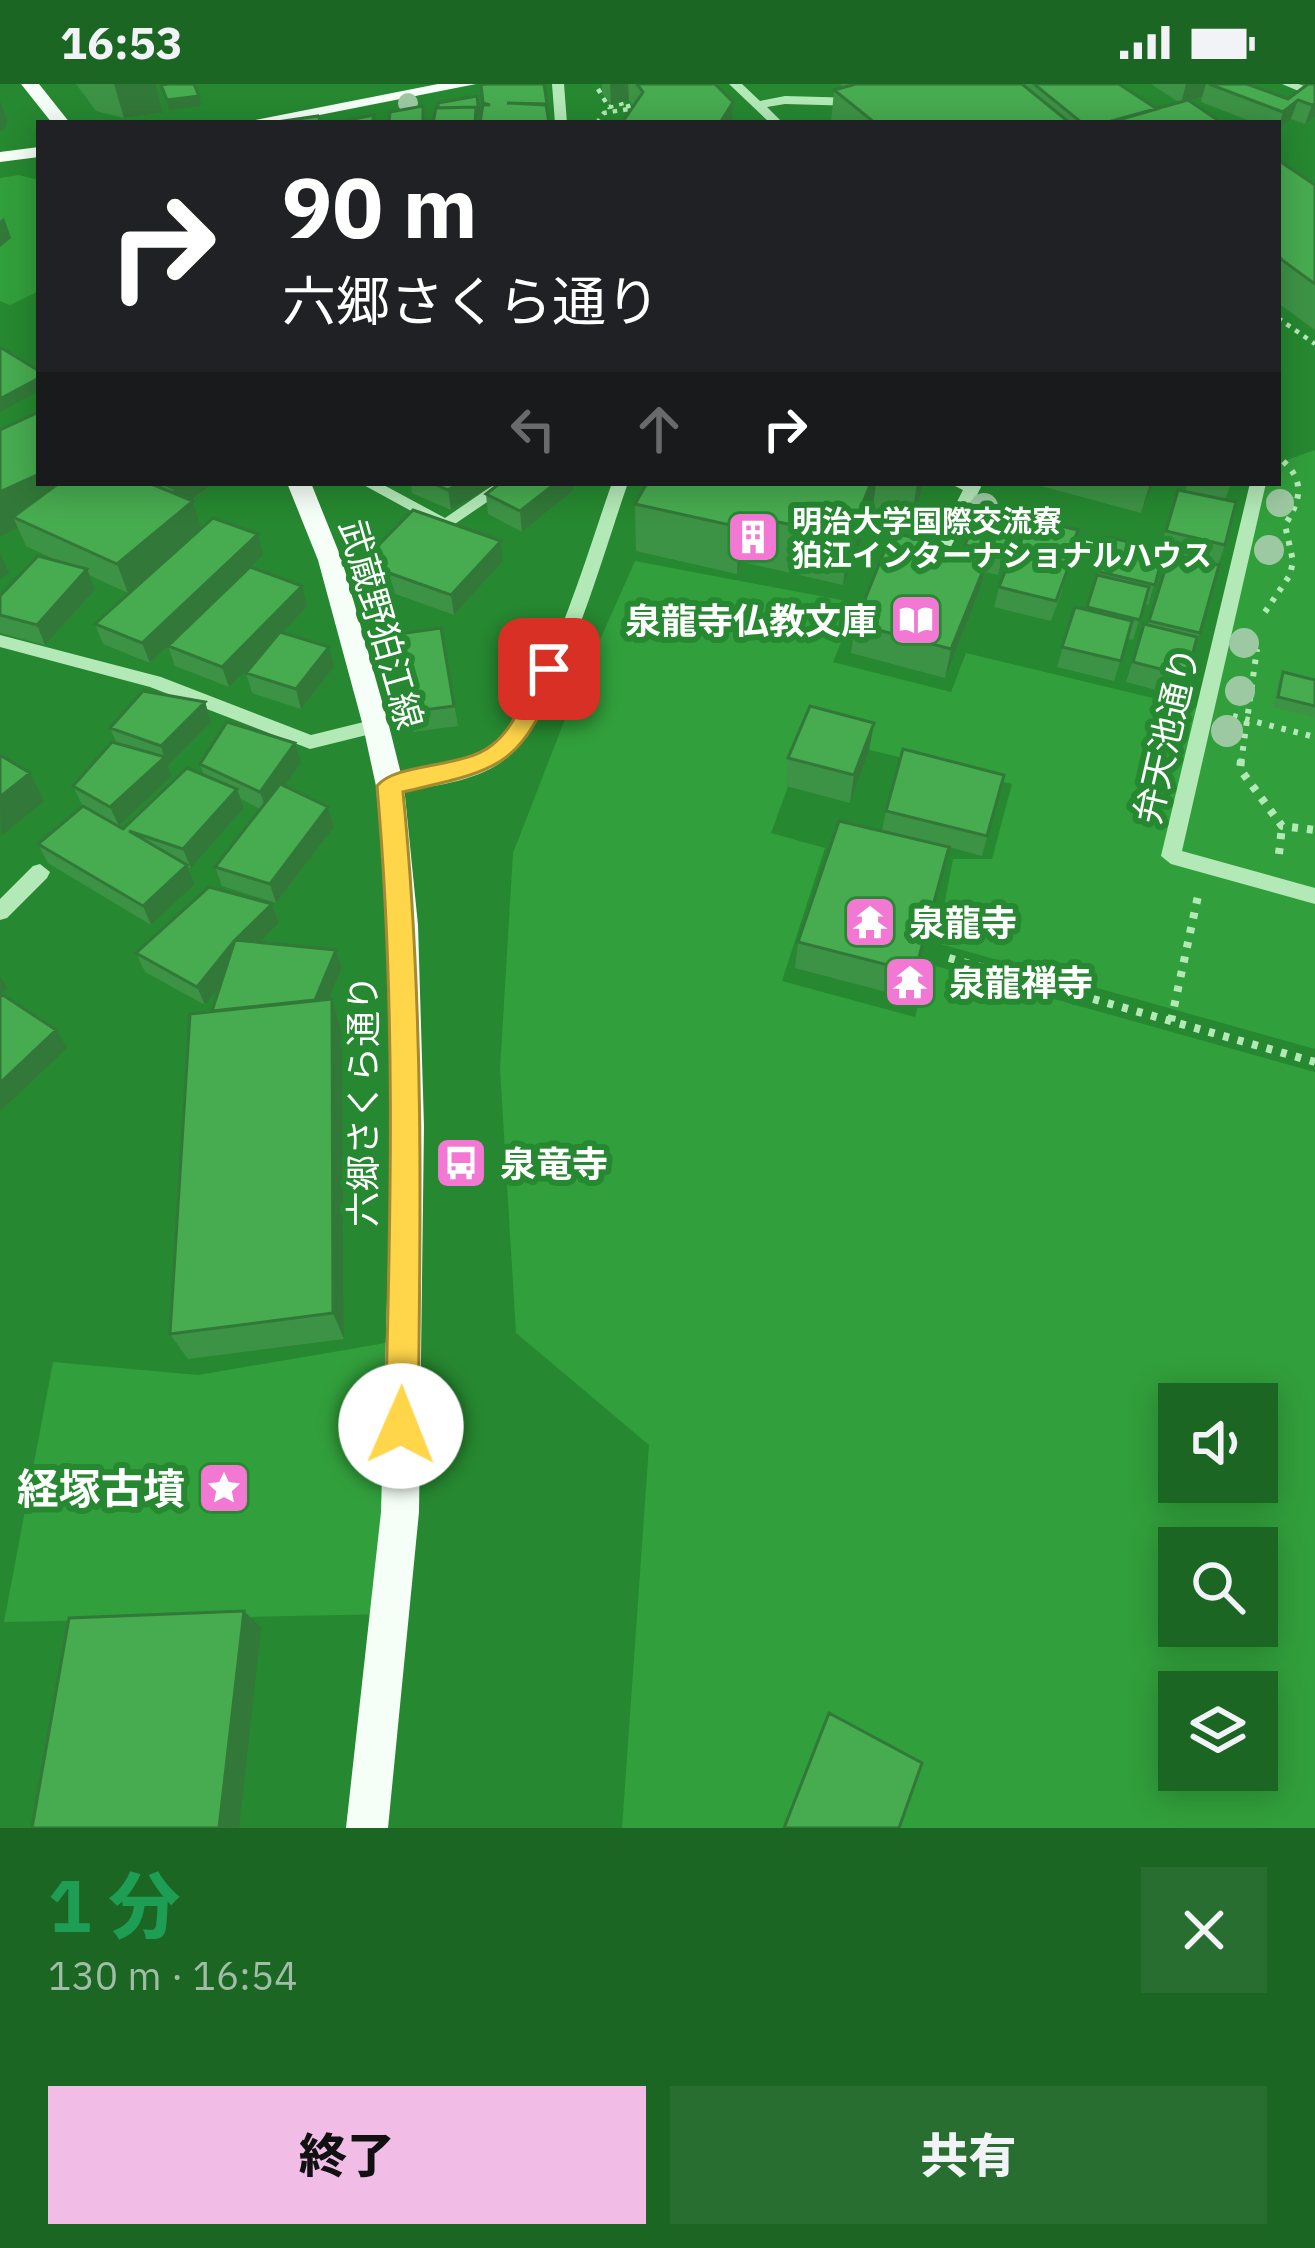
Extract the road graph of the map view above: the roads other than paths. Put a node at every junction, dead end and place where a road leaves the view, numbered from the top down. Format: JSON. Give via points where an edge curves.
{"nodes":[{"id":1,"x":30,"y":84,"type":"edge"},
{"id":2,"x":467,"y":84,"type":"edge"},
{"id":3,"x":558,"y":84,"type":"edge"},
{"id":4,"x":735,"y":84,"type":"edge"},
{"id":5,"x":1288,"y":84,"type":"edge"},
{"id":6,"x":1315,"y":94,"type":"edge"},
{"id":7,"x":867,"y":102,"type":"edge"},
{"id":8,"x":757,"y":105,"type":"junction"},
{"id":9,"x":59,"y":120,"type":"edge"},
{"id":10,"x":266,"y":120,"type":"edge"},
{"id":11,"x":561,"y":120,"type":"edge"},
{"id":12,"x":773,"y":120,"type":"edge"},
{"id":13,"x":36,"y":152,"type":"edge"},
{"id":14,"x":0,"y":157,"type":"edge"},
{"id":15,"x":300,"y":486,"type":"edge"},
{"id":16,"x":374,"y":486,"type":"edge"},
{"id":17,"x":503,"y":486,"type":"edge"},
{"id":18,"x":613,"y":486,"type":"edge"},
{"id":19,"x":970,"y":486,"type":"edge"},
{"id":20,"x":1257,"y":486,"type":"edge"},
{"id":21,"x":960,"y":512,"type":"junction"},
{"id":22,"x":1143,"y":561,"type":"edge"},
{"id":23,"x":933,"y":566,"type":"edge"},
{"id":24,"x":1211,"y":579,"type":"edge"},
{"id":25,"x":1234,"y":585,"type":"junction"},
{"id":26,"x":0,"y":641,"type":"edge"},
{"id":27,"x":376,"y":726,"type":"junction"},
{"id":28,"x":390,"y":786,"type":"junction"},
{"id":29,"x":40,"y":872,"type":"edge"},
{"id":30,"x":1315,"y":896,"type":"edge"},
{"id":31,"x":0,"y":912,"type":"edge"},
{"id":32,"x":367,"y":1828,"type":"edge"}],
"edges":[{"from":1,"to":9,"type":"main road"},
{"from":2,"to":10,"type":"main road"},
{"from":3,"to":11,"type":"street"},
{"from":4,"to":8,"type":"street"},
{"from":5,"to":6,"type":"street"},
{"from":7,"to":8,"type":"street"},
{"from":8,"to":12,"type":"street"},
{"from":13,"to":14,"type":"main road"},
{"from":15,"to":27,"type":"main road","name":"武蔵野狛江線","via":[[330,560]]},
{"from":16,"to":17,"type":"street","via":[[446,525]]},
{"from":18,"to":28,"type":"street","via":[[530,713],[504,750],[480,765]]},
{"from":19,"to":21,"type":"street"},
{"from":20,"to":25,"type":"street","name":"弁天池通り"},
{"from":21,"to":22,"type":"street"},
{"from":21,"to":23,"type":"street"},
{"from":24,"to":25,"type":"street"},
{"from":25,"to":30,"type":"street","name":"弁天池通り","via":[[1171,856]]},
{"from":26,"to":27,"type":"street","via":[[155,682],[310,742]]},
{"from":27,"to":28,"type":"main road","name":"武蔵野狛江線"},
{"from":28,"to":32,"type":"main road","name":"六郷さくら通り","via":[[408,1126],[400,1490]]},
{"from":29,"to":31,"type":"street"}]}
